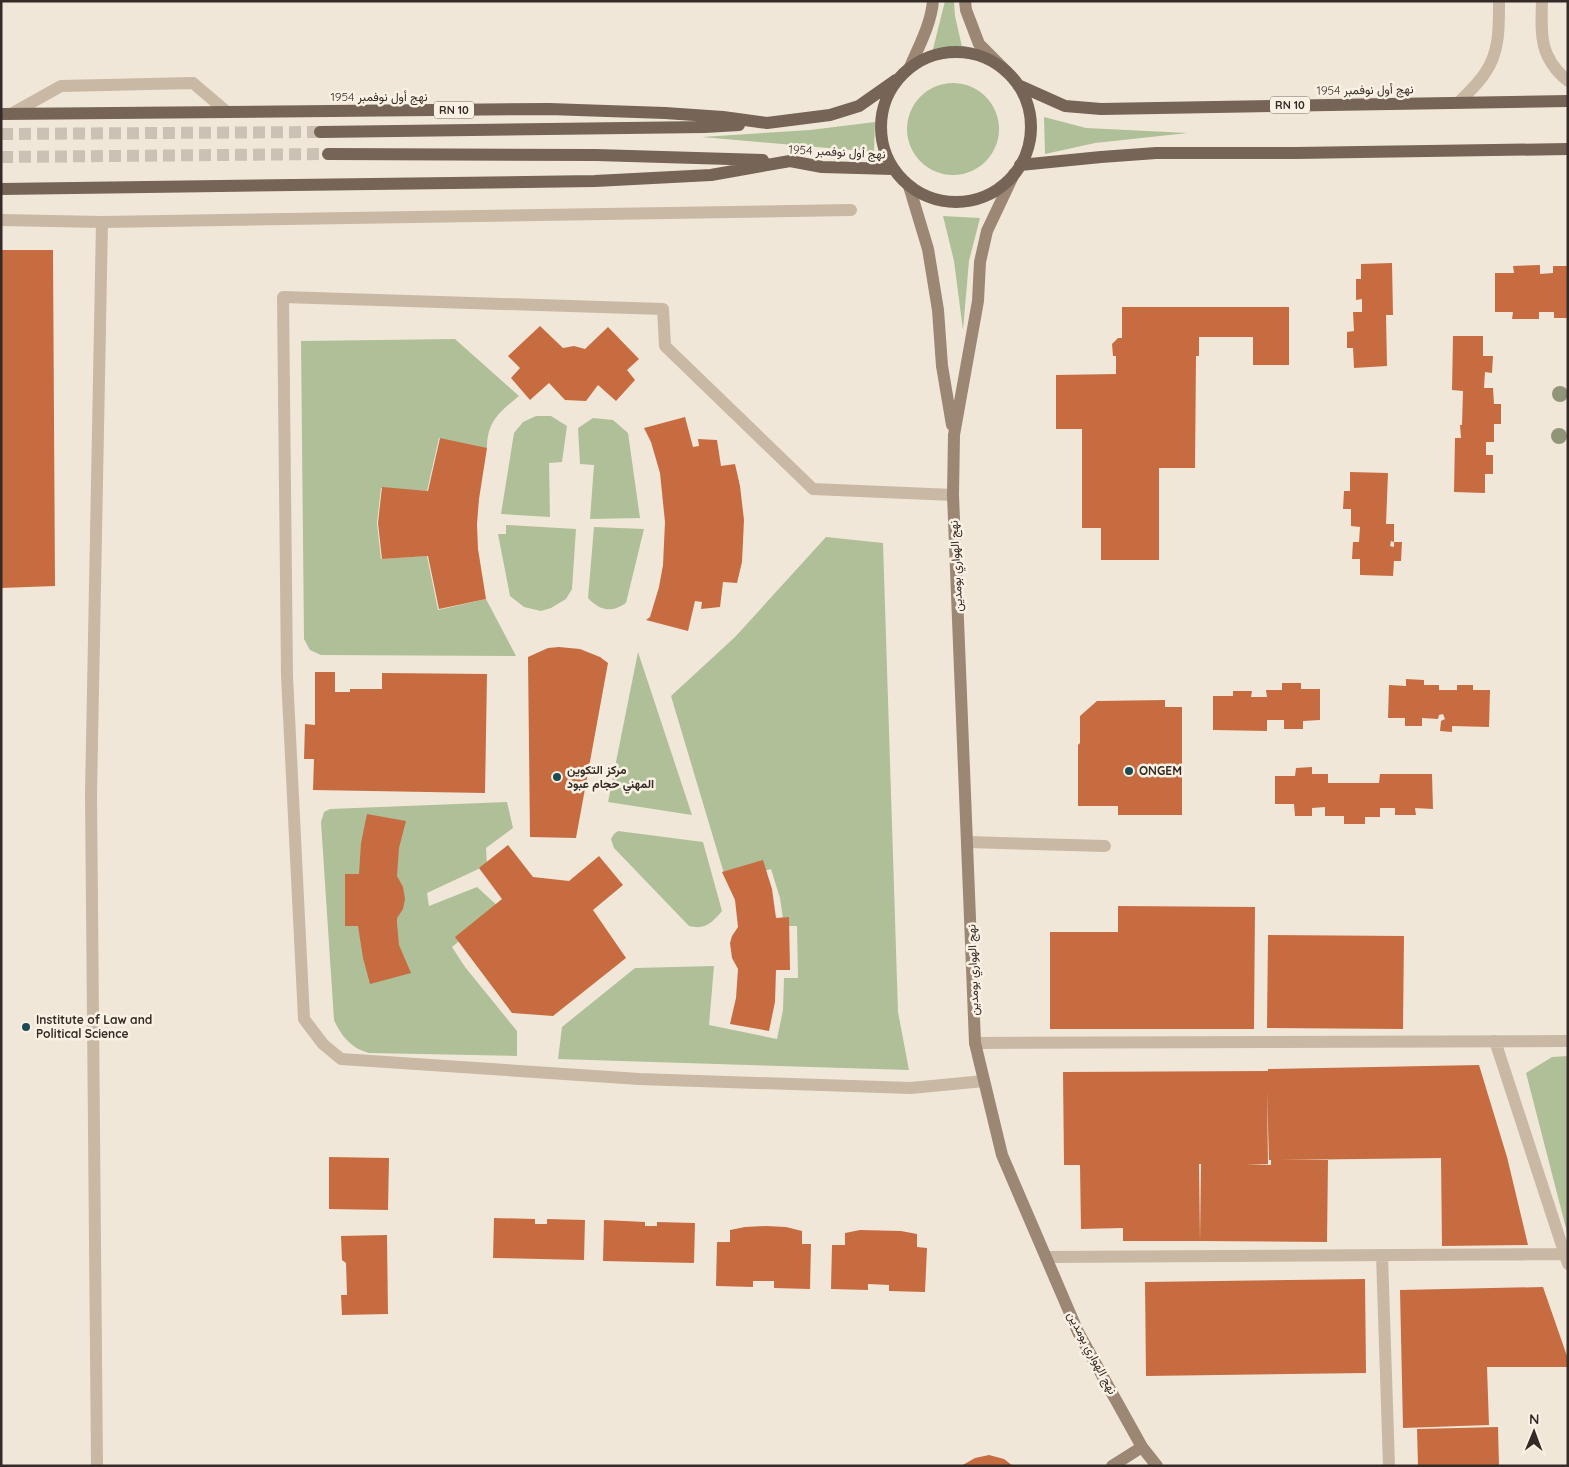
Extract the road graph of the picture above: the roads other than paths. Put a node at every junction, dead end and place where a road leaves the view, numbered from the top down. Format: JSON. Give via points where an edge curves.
{"nodes":[{"id":1,"x":933,"y":1,"type":"edge"},
{"id":2,"x":965,"y":1,"type":"edge"},
{"id":3,"x":1499,"y":1,"type":"edge"},
{"id":4,"x":1542,"y":1,"type":"edge"},
{"id":5,"x":910,"y":67,"type":"junction"},
{"id":6,"x":1007,"y":72,"type":"junction"},
{"id":7,"x":896,"y":80,"type":"junction"},
{"id":8,"x":1568,"y":81,"type":"edge"},
{"id":9,"x":1018,"y":85,"type":"junction"},
{"id":10,"x":1568,"y":101,"type":"edge"},
{"id":11,"x":1459,"y":102,"type":"junction"},
{"id":12,"x":227,"y":112,"type":"junction"},
{"id":13,"x":6,"y":114,"type":"edge"},
{"id":14,"x":767,"y":123,"type":"junction"},
{"id":15,"x":320,"y":132,"type":"tunnel mouth"},
{"id":16,"x":1568,"y":149,"type":"edge"},
{"id":17,"x":328,"y":154,"type":"tunnel mouth"},
{"id":18,"x":790,"y":161,"type":"junction"},
{"id":19,"x":893,"y":169,"type":"junction"},
{"id":20,"x":1017,"y":170,"type":"junction"},
{"id":21,"x":909,"y":186,"type":"junction"},
{"id":22,"x":1,"y":189,"type":"edge"},
{"id":23,"x":851,"y":210,"type":"dead end"},
{"id":24,"x":1,"y":220,"type":"edge"},
{"id":25,"x":102,"y":222,"type":"junction"},
{"id":26,"x":954,"y":435,"type":"junction"},
{"id":27,"x":953,"y":495,"type":"junction"},
{"id":28,"x":968,"y":842,"type":"junction"},
{"id":29,"x":1104,"y":846,"type":"dead end"},
{"id":30,"x":1568,"y":1040,"type":"edge"},
{"id":31,"x":1496,"y":1041,"type":"junction"},
{"id":32,"x":976,"y":1043,"type":"junction"},
{"id":33,"x":984,"y":1081,"type":"junction"},
{"id":34,"x":1382,"y":1255,"type":"junction"},
{"id":35,"x":1046,"y":1257,"type":"junction"},
{"id":36,"x":1567,"y":1258,"type":"edge"},
{"id":37,"x":1142,"y":1447,"type":"junction"},
{"id":38,"x":97,"y":1466,"type":"edge"},
{"id":39,"x":1112,"y":1466,"type":"edge"},
{"id":40,"x":1157,"y":1466,"type":"edge"},
{"id":41,"x":1389,"y":1466,"type":"edge"}],
"edges":[{"from":1,"to":5,"type":"main road","via":[[926,29]]},
{"from":2,"to":6,"type":"main road","via":[[979,44]]},
{"from":3,"to":11,"type":"street","via":[[1498,32],[1492,60],[1485,74]]},
{"from":4,"to":8,"type":"street","via":[[1543,48],[1549,61]]},
{"from":5,"to":6,"type":"main road","via":[[929,56],[949,52],[970,53],[990,60]]},
{"from":5,"to":7,"type":"main road"},
{"from":6,"to":9,"type":"main road"},
{"from":7,"to":14,"type":"main road","name":"نهج أول نوفمبر 1954","number":"RN 10","via":[[859,106],[830,115]]},
{"from":7,"to":19,"type":"main road","via":[[885,101],[880,124],[883,148]]},
{"from":9,"to":11,"type":"main road","name":"نهج أول نوفمبر 1954","number":"RN 10","via":[[1065,106],[1101,109]]},
{"from":9,"to":20,"type":"main road","via":[[1027,103],[1031,125],[1028,146]]},
{"from":10,"to":11,"type":"main road","name":"نهج أول نوفمبر 1954","number":"RN 10"},
{"from":12,"to":13,"type":"main road","name":"نهج أول نوفمبر 1954","number":"RN 10"},
{"from":12,"to":13,"type":"street","via":[[193,83],[61,86]]},
{"from":12,"to":14,"type":"main road","name":"نهج أول نوفمبر 1954","number":"RN 10","via":[[550,109],[665,113]]},
{"from":14,"to":15,"type":"main road","number":"RN 10","via":[[705,128]]},
{"from":16,"to":20,"type":"main road","via":[[1156,153],[1101,157]]},
{"from":17,"to":18,"type":"main road","via":[[596,155]]},
{"from":18,"to":19,"type":"main road","name":"نهج أول نوفمبر 1954","via":[[822,167]]},
{"from":18,"to":22,"type":"main road","name":"نهج أول نوفمبر 1954","via":[[711,175],[595,181]]},
{"from":19,"to":21,"type":"main road"},
{"from":20,"to":21,"type":"main road","via":[[997,189],[976,198],[952,201],[930,197]]},
{"from":20,"to":26,"type":"main road","via":[[987,231]]},
{"from":21,"to":26,"type":"main road","via":[[928,249]]},
{"from":23,"to":25,"type":"street"},
{"from":24,"to":25,"type":"street"},
{"from":25,"to":38,"type":"street","via":[[91,794]]},
{"from":26,"to":27,"type":"main road","name":"نهج الهواري بومدين"},
{"from":27,"to":28,"type":"main road","name":"نهج الهواري بومدين"},
{"from":27,"to":33,"type":"street","via":[[813,489],[664,346],[664,309],[283,297],[287,676],[304,1019],[323,1044],[341,1059],[639,1079],[911,1088]]},
{"from":28,"to":29,"type":"street"},
{"from":28,"to":32,"type":"main road","name":"نهج الهواري بومدين"},
{"from":30,"to":31,"type":"street"},
{"from":31,"to":32,"type":"street"},
{"from":31,"to":36,"type":"street"},
{"from":32,"to":33,"type":"main road","name":"نهج الهواري بومدين"},
{"from":33,"to":35,"type":"main road","name":"نهج الهواري بومدين","via":[[1002,1155]]},
{"from":34,"to":35,"type":"street"},
{"from":34,"to":36,"type":"street"},
{"from":34,"to":41,"type":"street"},
{"from":35,"to":37,"type":"main road","name":"نهج الهواري بومدين","via":[[1078,1332]]},
{"from":37,"to":39,"type":"main road"},
{"from":37,"to":40,"type":"main road","name":"نهج الهواري بومدين"}]}
